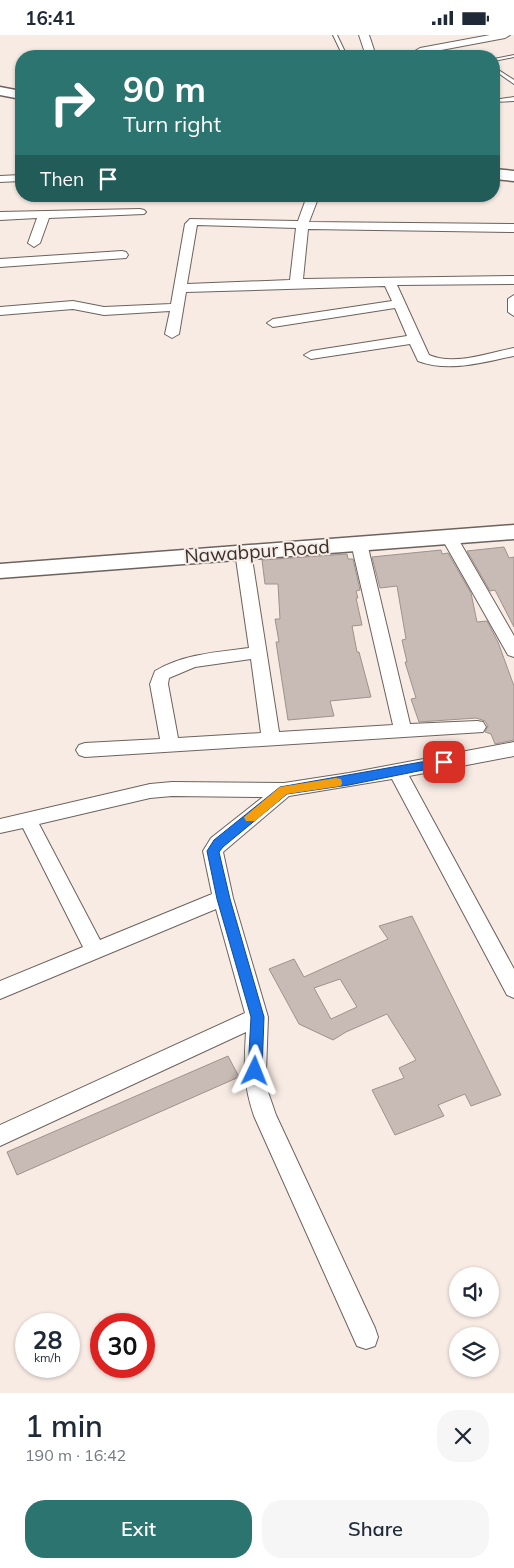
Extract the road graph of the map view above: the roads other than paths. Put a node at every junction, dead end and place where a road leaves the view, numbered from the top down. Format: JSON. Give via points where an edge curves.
{"nodes":[{"id":1,"x":335,"y":35,"type":"edge"},
{"id":2,"x":364,"y":35,"type":"edge"},
{"id":3,"x":505,"y":35,"type":"edge"},
{"id":4,"x":342,"y":50,"type":"edge"},
{"id":5,"x":369,"y":50,"type":"edge"},
{"id":6,"x":425,"y":50,"type":"edge"},
{"id":7,"x":514,"y":56,"type":"edge"},
{"id":8,"x":500,"y":59,"type":"edge"},
{"id":9,"x":500,"y":72,"type":"edge"},
{"id":10,"x":514,"y":82,"type":"edge"},
{"id":11,"x":0,"y":91,"type":"edge"},
{"id":12,"x":15,"y":94,"type":"edge"},
{"id":13,"x":514,"y":99,"type":"edge"},
{"id":14,"x":500,"y":100,"type":"edge"},
{"id":15,"x":500,"y":175,"type":"edge"},
{"id":16,"x":514,"y":176,"type":"edge"},
{"id":17,"x":15,"y":178,"type":"edge"},
{"id":18,"x":0,"y":179,"type":"edge"},
{"id":19,"x":311,"y":202,"type":"edge"},
{"id":20,"x":140,"y":212,"type":"dead end"},
{"id":21,"x":44,"y":215,"type":"junction"},
{"id":22,"x":0,"y":216,"type":"edge"},
{"id":23,"x":302,"y":225,"type":"junction"},
{"id":24,"x":514,"y":228,"type":"edge"},
{"id":25,"x":34,"y":243,"type":"dead end"},
{"id":26,"x":122,"y":255,"type":"dead end"},
{"id":27,"x":0,"y":263,"type":"edge"},
{"id":28,"x":514,"y":280,"type":"edge"},
{"id":29,"x":389,"y":281,"type":"junction"},
{"id":30,"x":296,"y":283,"type":"junction"},
{"id":31,"x":181,"y":288,"type":"junction"},
{"id":32,"x":514,"y":299,"type":"edge"},
{"id":33,"x":399,"y":304,"type":"junction"},
{"id":34,"x":177,"y":307,"type":"junction"},
{"id":35,"x":0,"y":311,"type":"edge"},
{"id":36,"x":514,"y":312,"type":"edge"},
{"id":37,"x":273,"y":323,"type":"dead end"},
{"id":38,"x":172,"y":333,"type":"dead end"},
{"id":39,"x":414,"y":339,"type":"junction"},
{"id":40,"x":514,"y":351,"type":"edge"},
{"id":41,"x":311,"y":355,"type":"dead end"},
{"id":42,"x":514,"y":532,"type":"edge"},
{"id":43,"x":449,"y":537,"type":"junction"},
{"id":44,"x":358,"y":543,"type":"junction"},
{"id":45,"x":243,"y":552,"type":"junction"},
{"id":46,"x":0,"y":571,"type":"edge"},
{"id":47,"x":514,"y":651,"type":"edge"},
{"id":48,"x":258,"y":652,"type":"junction"},
{"id":49,"x":477,"y":727,"type":"dead end"},
{"id":50,"x":403,"y":731,"type":"junction"},
{"id":51,"x":271,"y":739,"type":"junction"},
{"id":52,"x":170,"y":745,"type":"junction"},
{"id":53,"x":514,"y":749,"type":"edge"},
{"id":54,"x":86,"y":750,"type":"dead end"},
{"id":55,"x":397,"y":771,"type":"junction"},
{"id":56,"x":284,"y":790,"type":"junction"},
{"id":57,"x":28,"y":820,"type":"junction"},
{"id":58,"x":0,"y":827,"type":"edge"},
{"id":59,"x":223,"y":899,"type":"junction"},
{"id":60,"x":94,"y":951,"type":"junction"},
{"id":61,"x":514,"y":989,"type":"edge"},
{"id":62,"x":0,"y":990,"type":"edge"},
{"id":63,"x":258,"y":1017,"type":"junction"},
{"id":64,"x":0,"y":1136,"type":"edge"},
{"id":65,"x":366,"y":1337,"type":"dead end"}],
"edges":[{"from":1,"to":4,"type":"lane"},
{"from":2,"to":5,"type":"street"},
{"from":3,"to":6,"type":"street"},
{"from":7,"to":8,"type":"lane"},
{"from":9,"to":10,"type":"lane"},
{"from":11,"to":12,"type":"street"},
{"from":13,"to":14,"type":"lane"},
{"from":15,"to":16,"type":"street"},
{"from":17,"to":18,"type":"street"},
{"from":19,"to":23,"type":"street"},
{"from":20,"to":21,"type":"street"},
{"from":21,"to":22,"type":"street"},
{"from":21,"to":25,"type":"street"},
{"from":23,"to":24,"type":"street"},
{"from":23,"to":30,"type":"street"},
{"from":23,"to":31,"type":"street","via":[[194,221]]},
{"from":26,"to":27,"type":"street"},
{"from":28,"to":29,"type":"street"},
{"from":29,"to":30,"type":"street"},
{"from":29,"to":33,"type":"street"},
{"from":30,"to":31,"type":"street"},
{"from":31,"to":34,"type":"street"},
{"from":32,"to":36,"type":"street"},
{"from":33,"to":37,"type":"street"},
{"from":33,"to":39,"type":"street"},
{"from":34,"to":35,"type":"street","via":[[104,311],[73,305]]},
{"from":34,"to":38,"type":"street"},
{"from":39,"to":40,"type":"street","via":[[422,358],[434,363]]},
{"from":39,"to":41,"type":"street"},
{"from":42,"to":43,"type":"street","name":"Nawabpur Road"},
{"from":43,"to":44,"type":"street","name":"Nawabpur Road"},
{"from":43,"to":47,"type":"street"},
{"from":44,"to":45,"type":"street","name":"Nawabpur Road"},
{"from":44,"to":50,"type":"street"},
{"from":45,"to":46,"type":"street","name":"Nawabpur Road"},
{"from":45,"to":48,"type":"street"},
{"from":48,"to":51,"type":"street"},
{"from":48,"to":52,"type":"street","via":[[184,664],[161,675],[159,684]]},
{"from":49,"to":50,"type":"street"},
{"from":50,"to":51,"type":"street"},
{"from":51,"to":52,"type":"street"},
{"from":52,"to":54,"type":"street"},
{"from":53,"to":55,"type":"street"},
{"from":55,"to":56,"type":"street"},
{"from":55,"to":61,"type":"street"},
{"from":56,"to":57,"type":"street","via":[[150,791]]},
{"from":56,"to":59,"type":"street","via":[[218,843],[213,851]]},
{"from":57,"to":58,"type":"street"},
{"from":57,"to":60,"type":"street"},
{"from":59,"to":60,"type":"street"},
{"from":59,"to":63,"type":"street"},
{"from":60,"to":62,"type":"street"},
{"from":63,"to":64,"type":"street"},
{"from":63,"to":65,"type":"street","via":[[255,1071],[257,1092],[265,1116]]}]}
